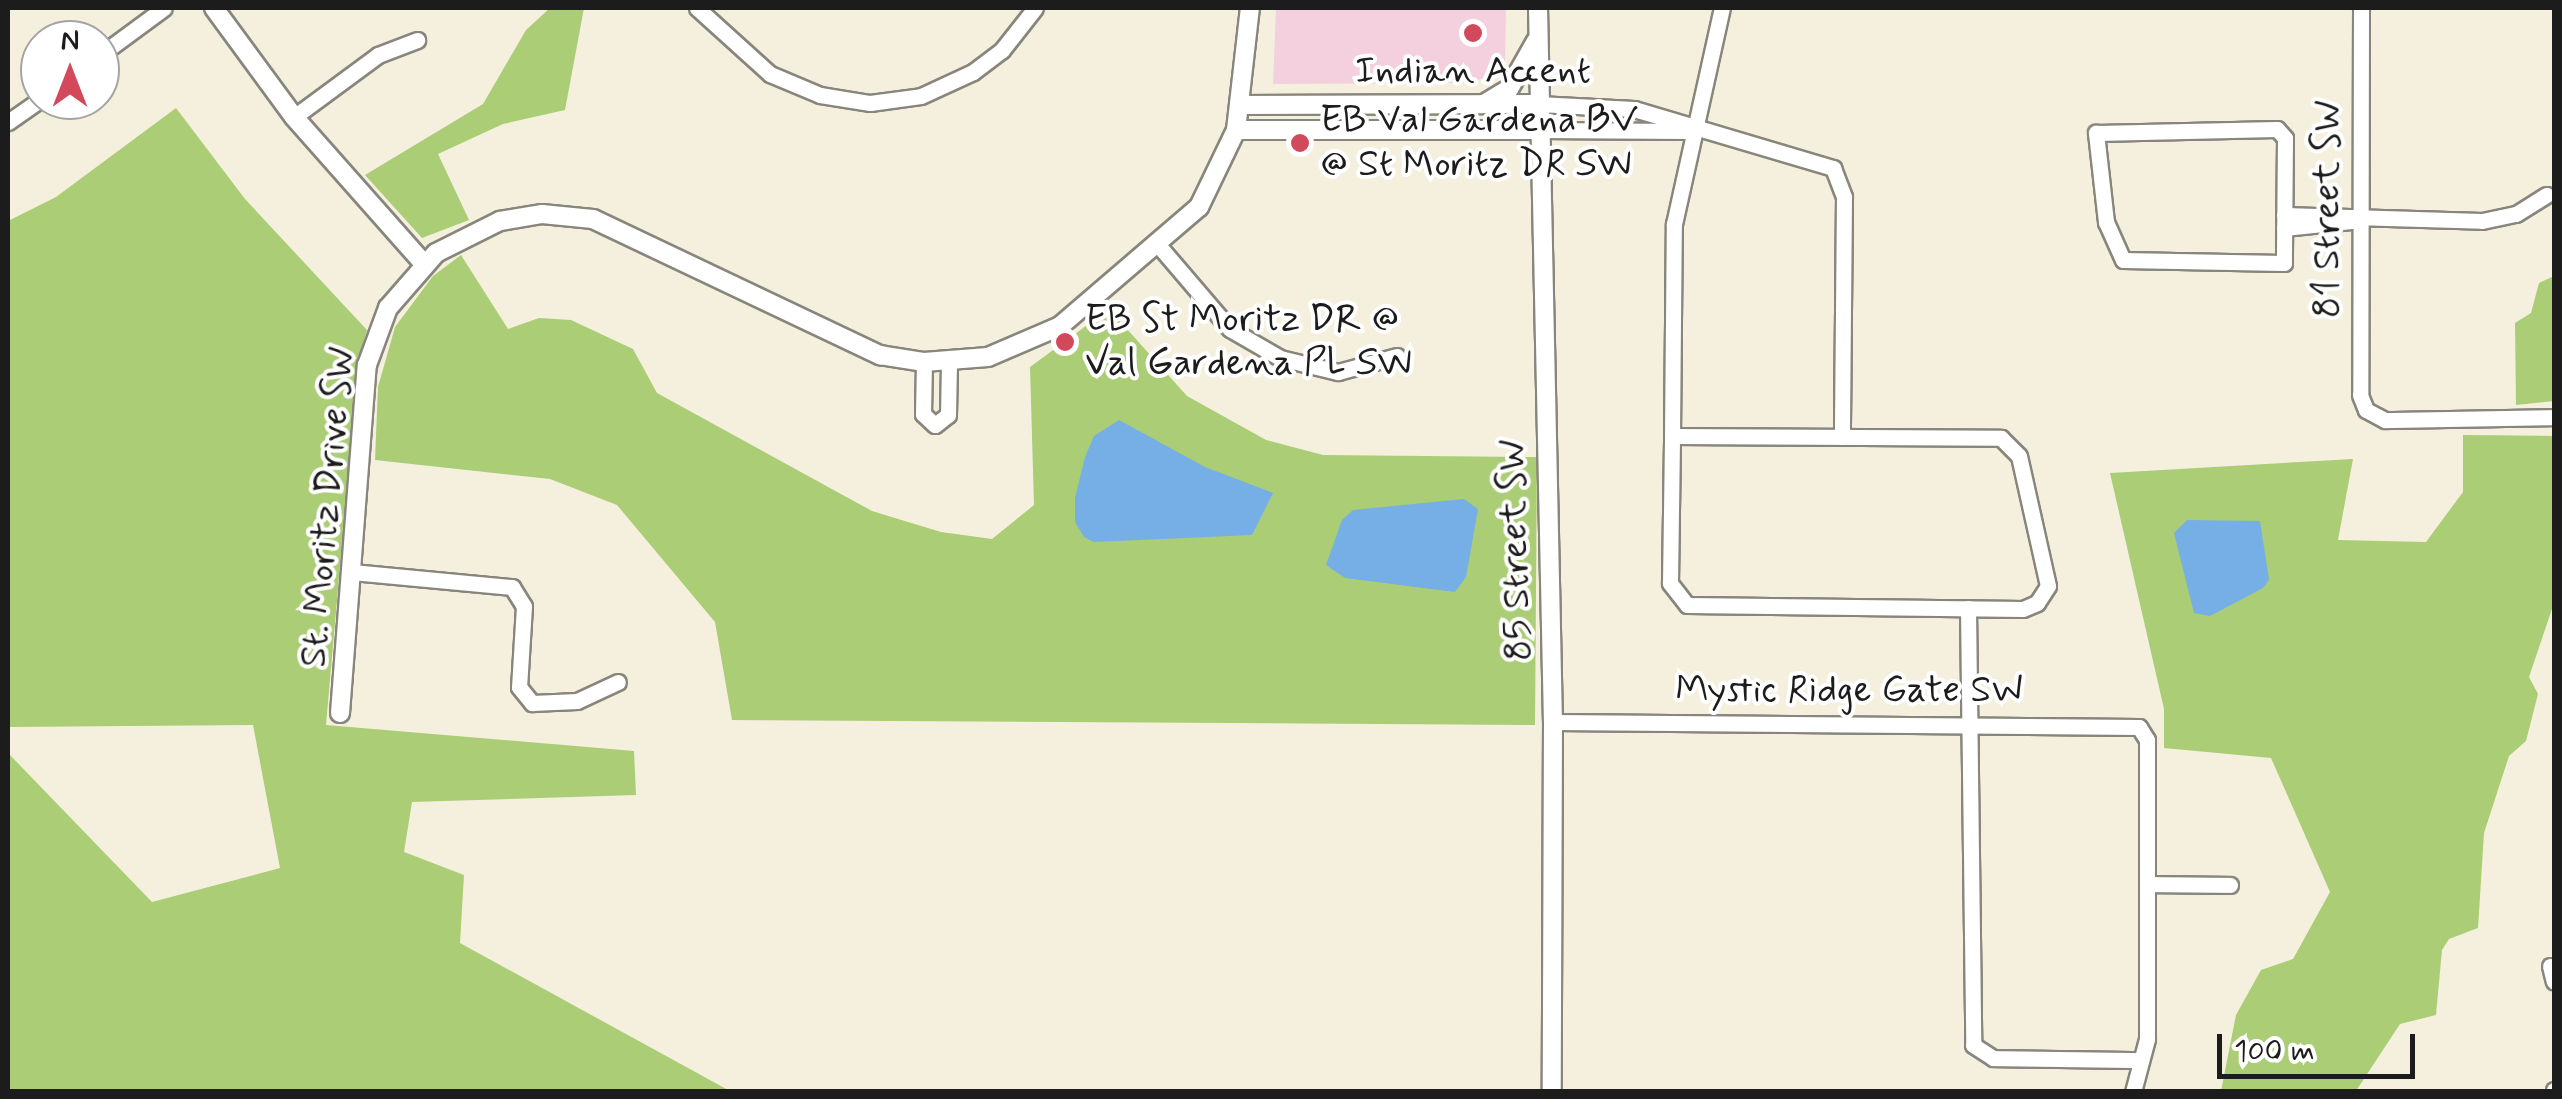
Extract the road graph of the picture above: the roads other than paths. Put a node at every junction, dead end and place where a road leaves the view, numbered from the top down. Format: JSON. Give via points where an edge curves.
{"nodes":[{"id":1,"x":164,"y":8,"type":"edge"},
{"id":2,"x":214,"y":8,"type":"edge"},
{"id":3,"x":697,"y":8,"type":"edge"},
{"id":4,"x":1035,"y":8,"type":"edge"},
{"id":5,"x":1250,"y":8,"type":"edge"},
{"id":6,"x":1538,"y":8,"type":"edge"},
{"id":7,"x":1722,"y":8,"type":"edge"},
{"id":8,"x":2362,"y":8,"type":"edge"},
{"id":9,"x":1538,"y":36,"type":"junction"},
{"id":10,"x":120,"y":40,"type":"edge"},
{"id":11,"x":417,"y":40,"type":"dead end"},
{"id":12,"x":1538,"y":104,"type":"junction"},
{"id":13,"x":1239,"y":105,"type":"junction"},
{"id":14,"x":1482,"y":105,"type":"junction"},
{"id":15,"x":294,"y":117,"type":"junction"},
{"id":16,"x":1236,"y":130,"type":"junction"},
{"id":17,"x":1537,"y":130,"type":"junction"},
{"id":18,"x":1695,"y":130,"type":"junction"},
{"id":19,"x":2548,"y":194,"type":"dead end"},
{"id":20,"x":2361,"y":220,"type":"junction"},
{"id":21,"x":2284,"y":222,"type":"junction"},
{"id":22,"x":1160,"y":246,"type":"junction"},
{"id":23,"x":424,"y":264,"type":"junction"},
{"id":24,"x":1397,"y":356,"type":"dead end"},
{"id":25,"x":924,"y":362,"type":"junction"},
{"id":26,"x":948,"y":362,"type":"junction"},
{"id":27,"x":2554,"y":417,"type":"edge"},
{"id":28,"x":1672,"y":436,"type":"junction"},
{"id":29,"x":1842,"y":437,"type":"junction"},
{"id":30,"x":352,"y":572,"type":"junction"},
{"id":31,"x":1968,"y":608,"type":"junction"},
{"id":32,"x":618,"y":682,"type":"dead end"},
{"id":33,"x":340,"y":713,"type":"dead end"},
{"id":34,"x":1553,"y":722,"type":"junction"},
{"id":35,"x":1970,"y":724,"type":"junction"},
{"id":36,"x":2148,"y":884,"type":"junction"},
{"id":37,"x":2230,"y":884,"type":"dead end"},
{"id":38,"x":2141,"y":1060,"type":"junction"},
{"id":39,"x":1552,"y":1092,"type":"edge"},
{"id":40,"x":2133,"y":1092,"type":"edge"}],
"edges":[{"from":1,"to":10,"type":"street"},
{"from":2,"to":15,"type":"street"},
{"from":3,"to":4,"type":"street","via":[[770,74],[820,96],[870,102],[920,96],[973,72],[1002,50]]},
{"from":5,"to":13,"type":"street","name":"St. Moritz Drive SW"},
{"from":6,"to":9,"type":"street","name":"85 Street SW"},
{"from":7,"to":18,"type":"street"},
{"from":8,"to":20,"type":"street","name":"81 Street SW"},
{"from":9,"to":12,"type":"street","name":"85 Street SW"},
{"from":9,"to":14,"type":"street","via":[[1510,89]]},
{"from":11,"to":15,"type":"street","via":[[378,54]]},
{"from":12,"to":14,"type":"street"},
{"from":12,"to":17,"type":"street","name":"85 Street SW"},
{"from":12,"to":18,"type":"street","via":[[1634,109]]},
{"from":13,"to":14,"type":"street"},
{"from":13,"to":16,"type":"street","name":"St. Moritz Drive SW"},
{"from":15,"to":23,"type":"street"},
{"from":16,"to":17,"type":"street"},
{"from":16,"to":22,"type":"street","name":"St. Moritz Drive SW","via":[[1206,197]]},
{"from":17,"to":18,"type":"street"},
{"from":17,"to":34,"type":"street","name":"85 Street SW"},
{"from":18,"to":28,"type":"street","via":[[1674,224]]},
{"from":18,"to":29,"type":"street","via":[[1822,162],[1838,177]]},
{"from":19,"to":20,"type":"street","via":[[2500,219]]},
{"from":20,"to":21,"type":"street"},
{"from":20,"to":27,"type":"street","name":"81 Street SW","via":[[2360,395],[2366,410],[2385,420]]},
{"from":21,"to":21,"type":"street","via":[[2285,138],[2277,129],[2102,130],[2093,140],[2106,222],[2130,263],[2284,264]]},
{"from":22,"to":24,"type":"street","via":[[1230,329],[1280,358],[1338,372]]},
{"from":22,"to":26,"type":"street","name":"St. Moritz Drive SW","via":[[1035,340]]},
{"from":23,"to":25,"type":"street","name":"St. Moritz Drive SW","via":[[500,221],[542,214],[593,219],[848,343]]},
{"from":23,"to":30,"type":"street","name":"St. Moritz Drive SW","via":[[388,308],[367,365]]},
{"from":25,"to":26,"type":"street","name":"St. Moritz Drive SW"},
{"from":25,"to":26,"type":"street","via":[[924,414],[935,426],[948,415]]},
{"from":28,"to":29,"type":"street"},
{"from":28,"to":31,"type":"street","via":[[1670,582],[1682,602]]},
{"from":29,"to":31,"type":"street","via":[[1994,438],[2016,448],[2048,586],[2030,608]]},
{"from":30,"to":32,"type":"street","via":[[512,587],[524,606],[519,687],[532,703],[577,701]]},
{"from":30,"to":33,"type":"street","name":"St. Moritz Drive SW"},
{"from":31,"to":35,"type":"street"},
{"from":34,"to":35,"type":"street","name":"Mystic Ridge Gate SW"},
{"from":34,"to":39,"type":"street","name":"85 Street SW"},
{"from":35,"to":36,"type":"street","name":"Mystic Ridge Gate SW","via":[[2143,731]]},
{"from":35,"to":38,"type":"street","via":[[1972,1044],[1993,1058]]},
{"from":36,"to":37,"type":"street"},
{"from":36,"to":38,"type":"street"},
{"from":38,"to":40,"type":"street"}]}
